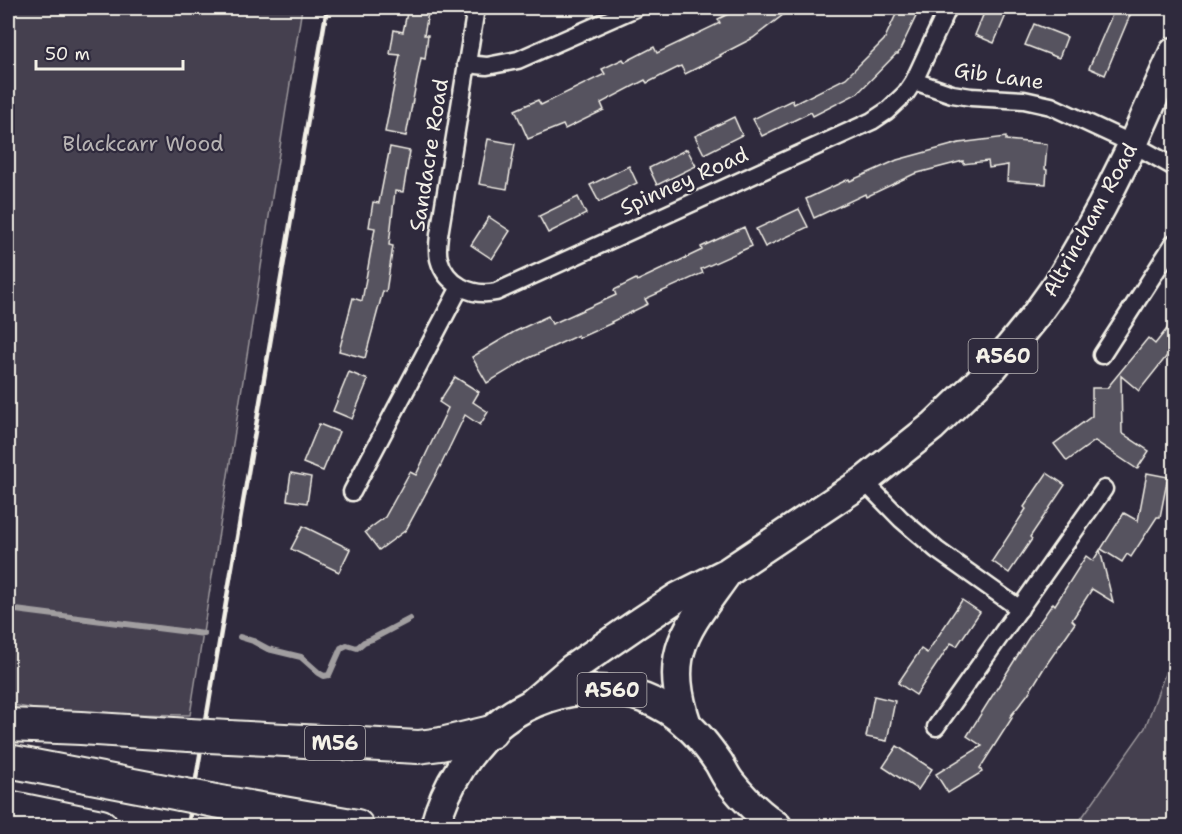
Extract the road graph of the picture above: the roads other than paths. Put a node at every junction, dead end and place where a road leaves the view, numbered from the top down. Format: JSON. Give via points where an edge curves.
{"nodes":[{"id":1,"x":476,"y":8,"type":"edge"},
{"id":2,"x":636,"y":8,"type":"edge"},
{"id":3,"x":948,"y":8,"type":"edge"},
{"id":4,"x":1174,"y":52,"type":"edge"},
{"id":5,"x":466,"y":64,"type":"junction"},
{"id":6,"x":914,"y":81,"type":"junction"},
{"id":7,"x":1133,"y":144,"type":"junction"},
{"id":8,"x":1174,"y":167,"type":"edge"},
{"id":9,"x":1174,"y":243,"type":"edge"},
{"id":10,"x":460,"y":287,"type":"junction"},
{"id":11,"x":1102,"y":355,"type":"dead end"},
{"id":12,"x":864,"y":481,"type":"junction"},
{"id":13,"x":1104,"y":489,"type":"dead end"},
{"id":14,"x":352,"y":492,"type":"dead end"},
{"id":15,"x":728,"y":572,"type":"junction"},
{"id":16,"x":1020,"y":609,"type":"junction"},
{"id":17,"x":531,"y":704,"type":"junction"},
{"id":18,"x":8,"y":725,"type":"edge"},
{"id":19,"x":687,"y":725,"type":"junction"},
{"id":20,"x":936,"y":728,"type":"dead end"},
{"id":21,"x":491,"y":732,"type":"junction"},
{"id":22,"x":8,"y":761,"type":"edge"},
{"id":23,"x":731,"y":783,"type":"junction"},
{"id":24,"x":8,"y":807,"type":"edge"},
{"id":25,"x":101,"y":826,"type":"edge"},
{"id":26,"x":357,"y":826,"type":"edge"},
{"id":27,"x":435,"y":826,"type":"edge"},
{"id":28,"x":744,"y":826,"type":"edge"},
{"id":29,"x":777,"y":826,"type":"edge"}],
"edges":[{"from":1,"to":5,"type":"street","name":"Sandacre Road"},
{"from":2,"to":5,"type":"street","via":[[518,60],[487,66]]},
{"from":3,"to":6,"type":"street","name":"Spinney Road"},
{"from":4,"to":7,"type":"highway","name":"Altrincham Road","number":"A560"},
{"from":5,"to":10,"type":"street","name":"Sandacre Road","via":[[438,250],[443,269]]},
{"from":6,"to":7,"type":"street","name":"Gib Lane","via":[[952,94],[1051,106]]},
{"from":6,"to":10,"type":"street","name":"Spinney Road","via":[[887,111],[855,129],[496,292],[478,293]]},
{"from":7,"to":8,"type":"street","name":"Gib Lane"},
{"from":7,"to":12,"type":"highway","name":"Altrincham Road","number":"A560","via":[[1080,246],[1035,316],[991,370],[933,426]]},
{"from":9,"to":11,"type":"street"},
{"from":10,"to":14,"type":"street"},
{"from":12,"to":15,"type":"highway","name":"Altrincham Road","number":"A560"},
{"from":12,"to":16,"type":"street","via":[[937,550]]},
{"from":13,"to":16,"type":"street"},
{"from":15,"to":17,"type":"highway","name":"Altrincham Road","number":"A560","via":[[678,597],[634,626],[573,668]]},
{"from":15,"to":19,"type":"highway","name":"Altrincham Road","number":"A560","via":[[695,617],[681,645],[678,688]]},
{"from":16,"to":20,"type":"street"},
{"from":17,"to":19,"type":"highway","number":"A560","via":[[567,692],[611,690],[661,706]]},
{"from":17,"to":21,"type":"highway","number":"A560"},
{"from":18,"to":21,"type":"highway","number":"M56","bridge":true,"via":[[418,747]]},
{"from":19,"to":23,"type":"highway","number":"A560"},
{"from":21,"to":27,"type":"highway","number":"A560","via":[[454,778]]},
{"from":22,"to":26,"type":"highway","bridge":true},
{"from":23,"to":28,"type":"highway","number":"A560"},
{"from":23,"to":29,"type":"highway"},
{"from":24,"to":25,"type":"highway"}]}
